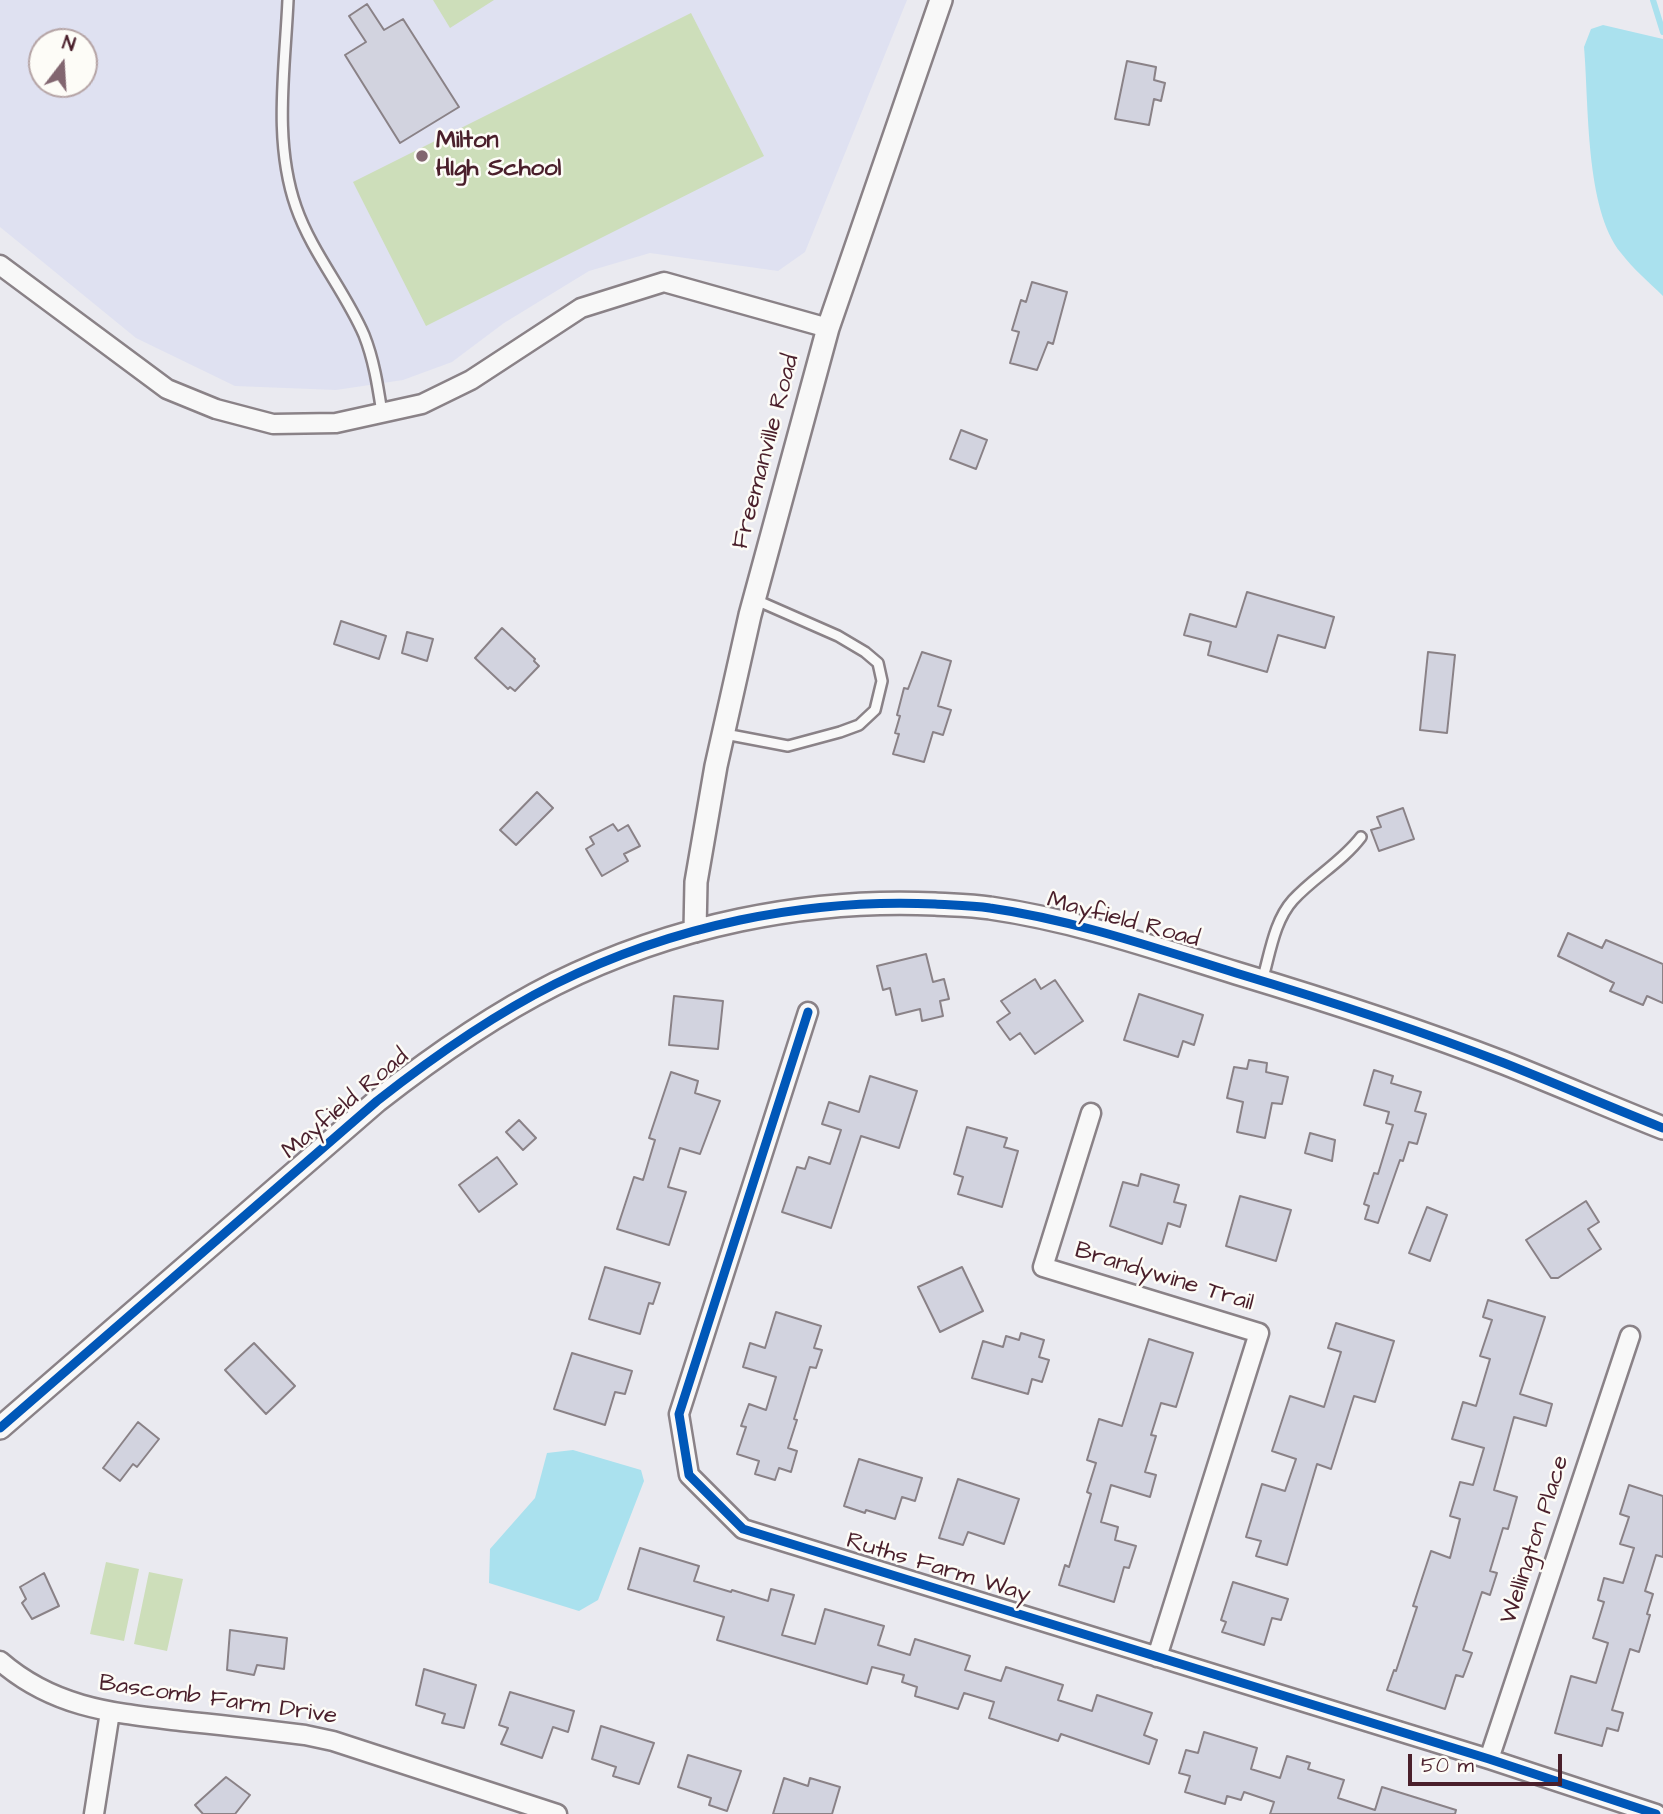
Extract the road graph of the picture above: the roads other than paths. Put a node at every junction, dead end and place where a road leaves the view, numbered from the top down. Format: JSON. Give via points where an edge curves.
{"nodes":[{"id":1,"x":288,"y":0,"type":"edge"},
{"id":2,"x":941,"y":0,"type":"edge"},
{"id":3,"x":0,"y":265,"type":"edge"},
{"id":4,"x":828,"y":328,"type":"junction"},
{"id":5,"x":382,"y":413,"type":"junction"},
{"id":6,"x":754,"y":600,"type":"junction"},
{"id":7,"x":723,"y":734,"type":"junction"},
{"id":8,"x":1361,"y":837,"type":"dead end"},
{"id":9,"x":695,"y":931,"type":"junction"},
{"id":10,"x":1262,"y":981,"type":"junction"},
{"id":11,"x":808,"y":1012,"type":"dead end"},
{"id":12,"x":1091,"y":1113,"type":"dead end"},
{"id":13,"x":1663,"y":1128,"type":"edge"},
{"id":14,"x":1630,"y":1336,"type":"dead end"},
{"id":15,"x":0,"y":1429,"type":"edge"},
{"id":16,"x":1157,"y":1657,"type":"junction"},
{"id":17,"x":0,"y":1661,"type":"edge"},
{"id":18,"x":110,"y":1712,"type":"junction"},
{"id":19,"x":1489,"y":1759,"type":"junction"},
{"id":20,"x":514,"y":1807,"type":"edge"},
{"id":21,"x":94,"y":1814,"type":"edge"},
{"id":22,"x":556,"y":1814,"type":"edge"},
{"id":23,"x":1656,"y":1814,"type":"edge"}],
"edges":[{"from":1,"to":5,"type":"lane","via":[[282,123],[287,174],[313,245],[363,334]]},
{"from":2,"to":4,"type":"street","name":"Freemanville Road"},
{"from":3,"to":5,"type":"street","via":[[167,389],[216,409],[273,425],[336,423]]},
{"from":4,"to":5,"type":"street","via":[[664,282],[581,308],[471,380],[422,404]]},
{"from":4,"to":6,"type":"street","name":"Freemanville Road"},
{"from":6,"to":7,"type":"street","name":"Freemanville Road"},
{"from":6,"to":7,"type":"lane","via":[[865,652],[878,663],[882,681],[875,710],[840,732],[788,746]]},
{"from":7,"to":9,"type":"street","name":"Freemanville Road","via":[[696,882]]},
{"from":8,"to":10,"type":"lane","via":[[1292,901],[1280,919]]},
{"from":9,"to":10,"type":"street","name":"Mayfield Road","via":[[788,910],[886,902],[987,907],[1076,924]]},
{"from":9,"to":15,"type":"street","name":"Mayfield Road","via":[[624,954],[556,984],[490,1019],[423,1064]]},
{"from":10,"to":13,"type":"street","name":"Mayfield Road","via":[[1502,1062]]},
{"from":11,"to":16,"type":"street","name":"Ruths Farm Way","via":[[679,1414],[689,1475],[743,1529]]},
{"from":12,"to":16,"type":"street","name":"Brandywine Trail","via":[[1044,1267],[1259,1334]]},
{"from":14,"to":19,"type":"street","name":"Wellington Place"},
{"from":16,"to":19,"type":"street","name":"Ruths Farm Way"},
{"from":17,"to":18,"type":"street","name":"Bascomb Farm Drive","via":[[41,1690],[70,1703]]},
{"from":18,"to":20,"type":"street","name":"Bascomb Farm Drive","via":[[314,1737]]},
{"from":18,"to":21,"type":"street"},
{"from":19,"to":23,"type":"street","name":"Ruths Farm Way"},
{"from":20,"to":22,"type":"street","name":"Bascomb Farm Drive"}]}
